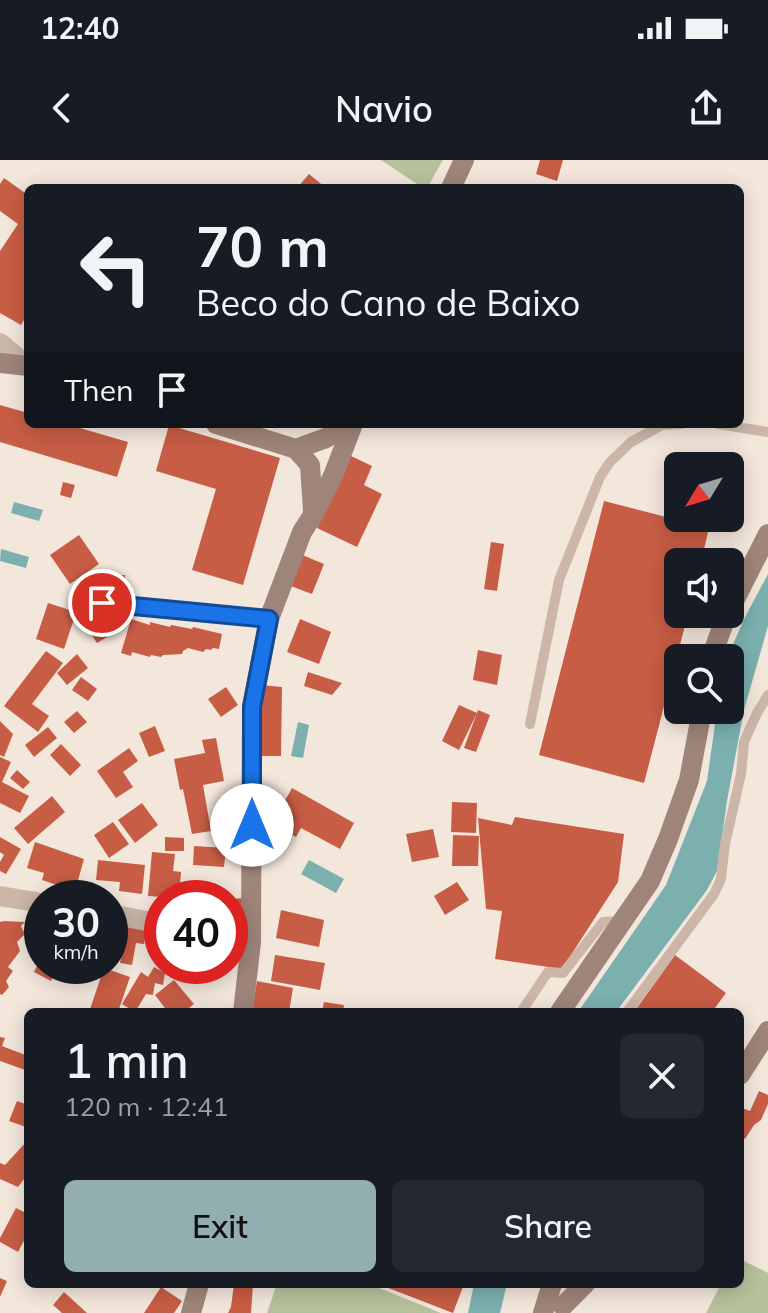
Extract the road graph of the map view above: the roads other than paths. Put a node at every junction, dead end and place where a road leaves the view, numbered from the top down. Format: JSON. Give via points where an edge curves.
{"nodes":[{"id":1,"x":464,"y":160,"type":"edge"},
{"id":2,"x":453,"y":184,"type":"edge"},
{"id":3,"x":0,"y":343,"type":"edge"},
{"id":4,"x":0,"y":363,"type":"edge"},
{"id":5,"x":24,"y":363,"type":"edge"},
{"id":6,"x":24,"y":365,"type":"edge"},
{"id":7,"x":229,"y":428,"type":"edge"},
{"id":8,"x":344,"y":428,"type":"edge"},
{"id":9,"x":350,"y":428,"type":"edge"},
{"id":10,"x":657,"y":428,"type":"edge"},
{"id":11,"x":743,"y":428,"type":"edge"},
{"id":12,"x":768,"y":432,"type":"edge"},
{"id":13,"x":296,"y":449,"type":"junction"},
{"id":14,"x":313,"y":515,"type":"junction"},
{"id":15,"x":768,"y":534,"type":"edge"},
{"id":16,"x":744,"y":581,"type":"edge"},
{"id":17,"x":102,"y":603,"type":"dead end"},
{"id":18,"x":269,"y":619,"type":"junction"},
{"id":19,"x":768,"y":695,"type":"edge"},
{"id":20,"x":530,"y":724,"type":"dead end"},
{"id":21,"x":699,"y":724,"type":"edge"},
{"id":22,"x":1,"y":897,"type":"edge"},
{"id":23,"x":24,"y":900,"type":"edge"},
{"id":24,"x":622,"y":921,"type":"junction"},
{"id":25,"x":248,"y":941,"type":"edge"},
{"id":26,"x":251,"y":942,"type":"junction"},
{"id":27,"x":243,"y":1008,"type":"edge"},
{"id":28,"x":524,"y":1008,"type":"edge"},
{"id":29,"x":563,"y":1008,"type":"edge"},
{"id":30,"x":630,"y":1008,"type":"edge"},
{"id":31,"x":768,"y":1031,"type":"edge"},
{"id":32,"x":744,"y":1069,"type":"edge"},
{"id":33,"x":198,"y":1288,"type":"edge"},
{"id":34,"x":535,"y":1288,"type":"edge"},
{"id":35,"x":551,"y":1288,"type":"edge"},
{"id":36,"x":569,"y":1288,"type":"edge"},
{"id":37,"x":581,"y":1288,"type":"edge"},
{"id":38,"x":562,"y":1310,"type":"edge"},
{"id":39,"x":191,"y":1313,"type":"edge"},
{"id":40,"x":543,"y":1313,"type":"edge"}],
"edges":[{"from":1,"to":2,"type":"street"},
{"from":3,"to":5,"type":"street"},
{"from":4,"to":6,"type":"street"},
{"from":7,"to":13,"type":"street"},
{"from":8,"to":13,"type":"street"},
{"from":9,"to":14,"type":"street"},
{"from":10,"to":20,"type":"lane","via":[[631,442],[600,477],[559,580]]},
{"from":11,"to":12,"type":"lane"},
{"from":13,"to":14,"type":"street","via":[[310,465]]},
{"from":14,"to":18,"type":"street"},
{"from":15,"to":16,"type":"street"},
{"from":17,"to":18,"type":"lane"},
{"from":18,"to":26,"type":"street","via":[[252,707]]},
{"from":19,"to":30,"type":"lane","via":[[744,742],[721,879]]},
{"from":21,"to":24,"type":"street","via":[[689,780],[668,839],[650,881]]},
{"from":22,"to":23,"type":"street"},
{"from":24,"to":28,"type":"lane","via":[[603,922],[563,973],[548,972]]},
{"from":24,"to":29,"type":"street"},
{"from":25,"to":26,"type":"street"},
{"from":26,"to":27,"type":"street"},
{"from":31,"to":32,"type":"street"},
{"from":33,"to":39,"type":"street"},
{"from":34,"to":40,"type":"street"},
{"from":35,"to":40,"type":"street"},
{"from":36,"to":38,"type":"street"},
{"from":37,"to":38,"type":"street"}]}
